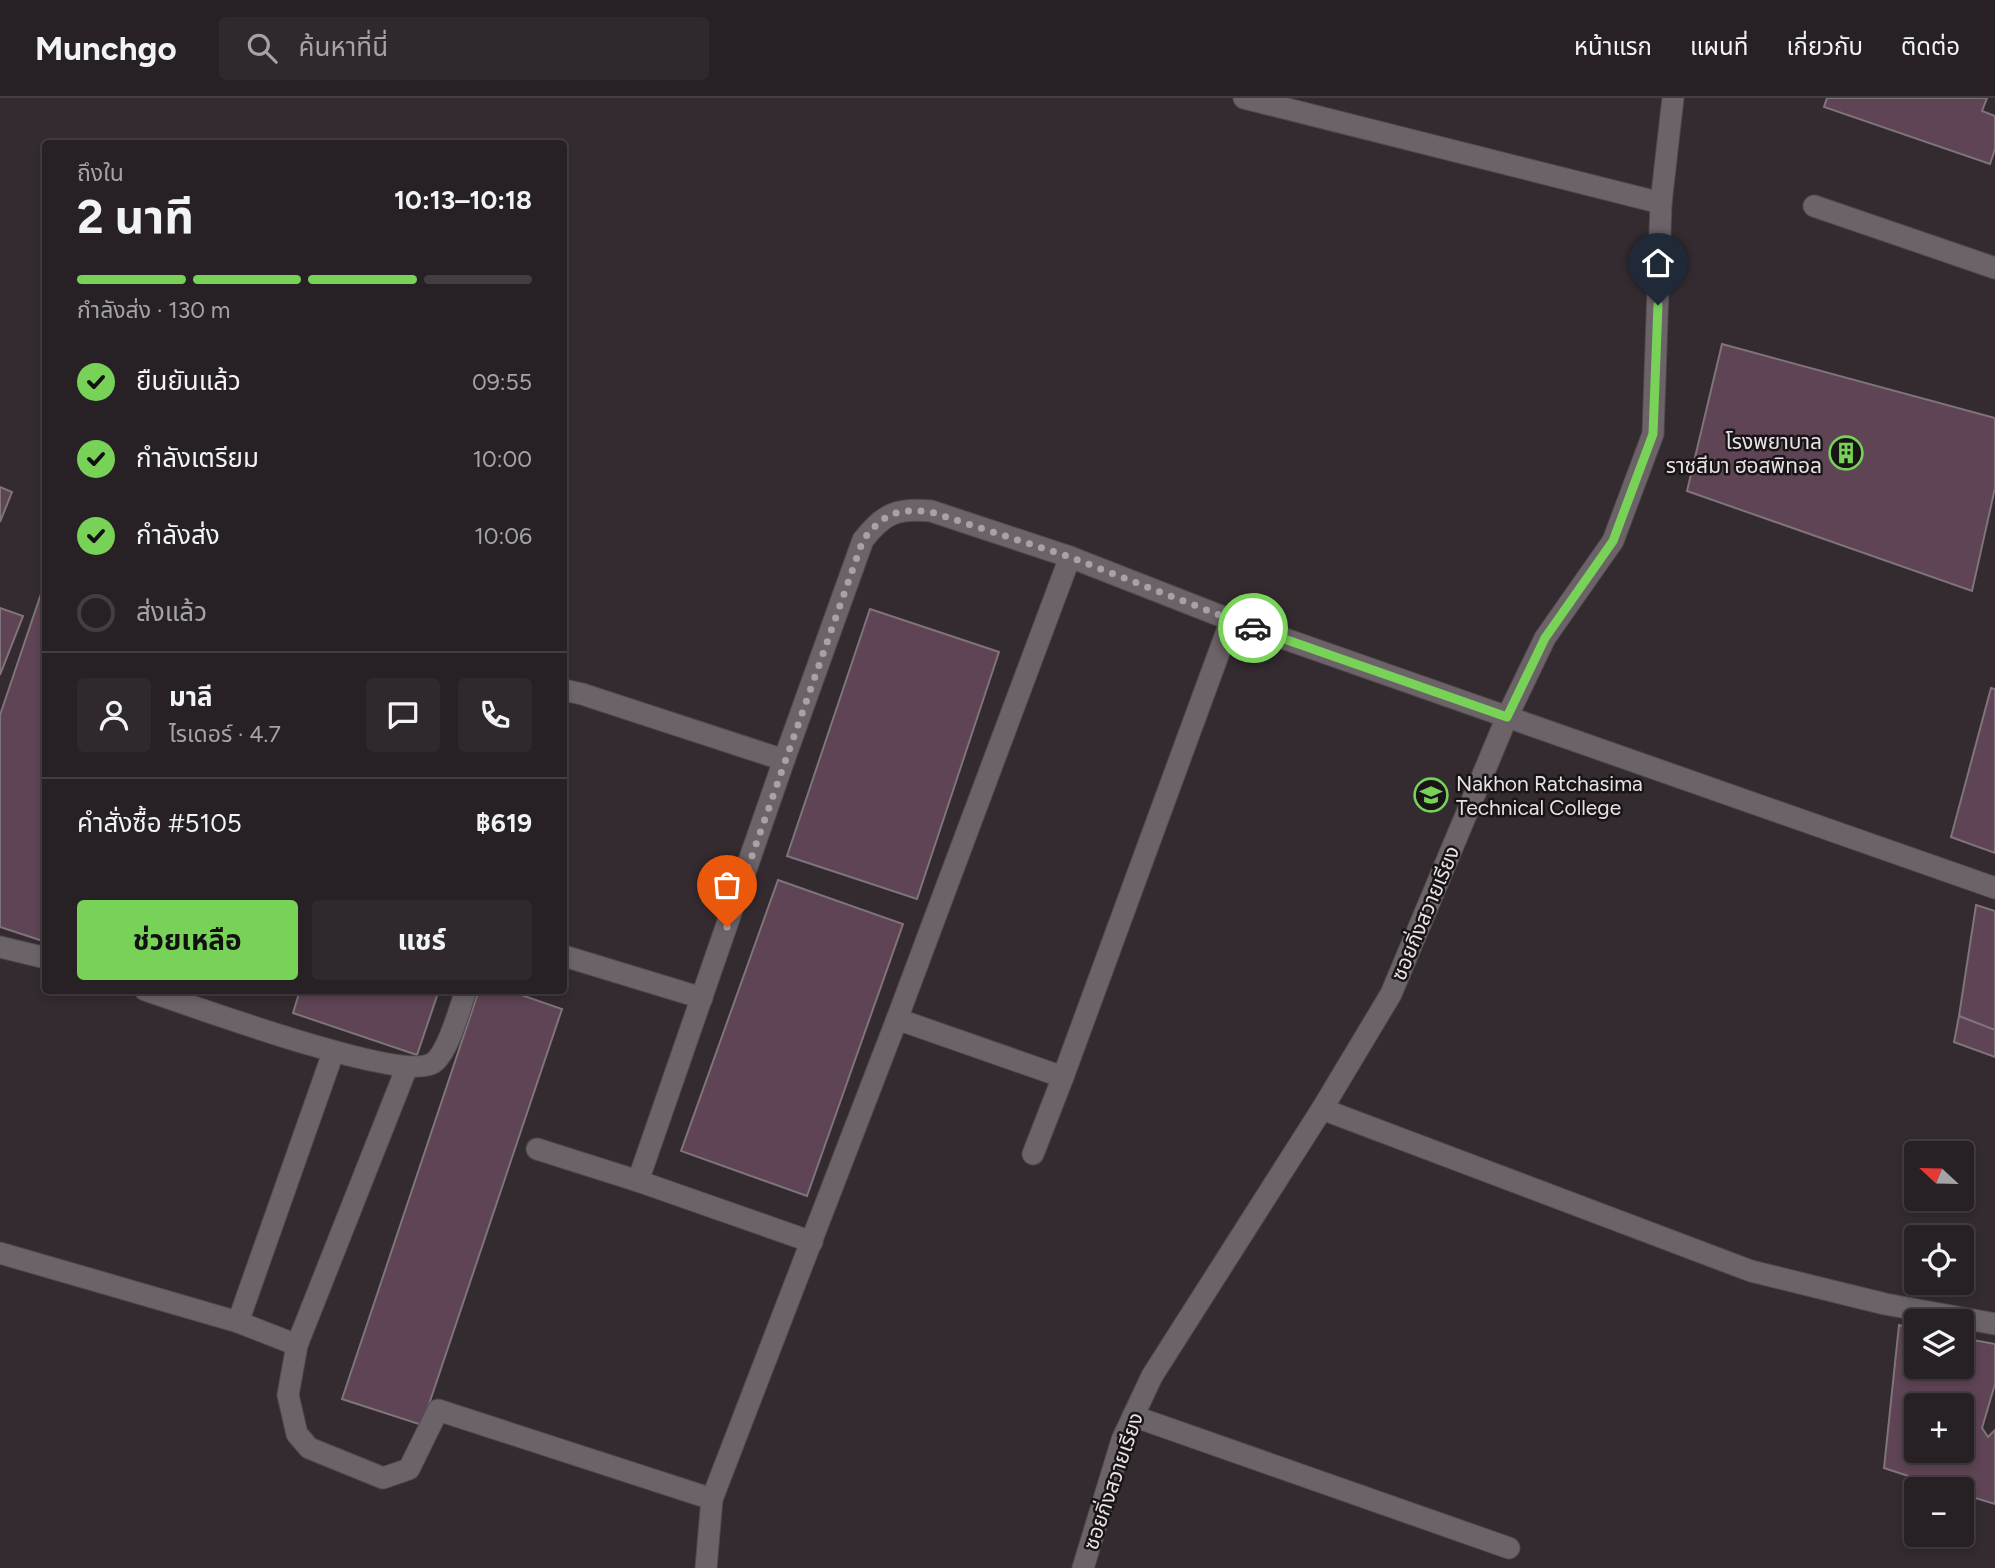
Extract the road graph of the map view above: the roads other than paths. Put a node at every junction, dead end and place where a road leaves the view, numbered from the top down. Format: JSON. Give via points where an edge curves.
{"nodes":[{"id":1,"x":1244,"y":98,"type":"edge"},
{"id":2,"x":1673,"y":98,"type":"edge"},
{"id":3,"x":1661,"y":203,"type":"junction"},
{"id":4,"x":1814,"y":205,"type":"dead end"},
{"id":5,"x":1995,"y":268,"type":"edge"},
{"id":6,"x":1070,"y":557,"type":"junction"},
{"id":7,"x":1231,"y":620,"type":"junction"},
{"id":8,"x":567,"y":691,"type":"edge"},
{"id":9,"x":1507,"y":717,"type":"junction"},
{"id":10,"x":784,"y":760,"type":"junction"},
{"id":11,"x":1995,"y":888,"type":"edge"},
{"id":12,"x":0,"y":947,"type":"edge"},
{"id":13,"x":42,"y":957,"type":"edge"},
{"id":14,"x":567,"y":957,"type":"edge"},
{"id":15,"x":157,"y":994,"type":"edge"},
{"id":16,"x":465,"y":994,"type":"edge"},
{"id":17,"x":702,"y":999,"type":"junction"},
{"id":18,"x":897,"y":1019,"type":"junction"},
{"id":19,"x":333,"y":1053,"type":"junction"},
{"id":20,"x":407,"y":1067,"type":"junction"},
{"id":21,"x":1063,"y":1077,"type":"junction"},
{"id":22,"x":1322,"y":1109,"type":"junction"},
{"id":23,"x":537,"y":1149,"type":"dead end"},
{"id":24,"x":1033,"y":1154,"type":"dead end"},
{"id":25,"x":638,"y":1181,"type":"junction"},
{"id":26,"x":812,"y":1241,"type":"junction"},
{"id":27,"x":0,"y":1253,"type":"edge"},
{"id":28,"x":239,"y":1322,"type":"junction"},
{"id":29,"x":1995,"y":1324,"type":"edge"},
{"id":30,"x":297,"y":1345,"type":"junction"},
{"id":31,"x":1133,"y":1416,"type":"junction"},
{"id":32,"x":712,"y":1499,"type":"junction"},
{"id":33,"x":1508,"y":1548,"type":"dead end"},
{"id":34,"x":706,"y":1568,"type":"edge"},
{"id":35,"x":1083,"y":1568,"type":"edge"}],
"edges":[{"from":1,"to":3,"type":"street"},
{"from":2,"to":3,"type":"street","name":"ซอยกิ่งสวายเรียง"},
{"from":3,"to":9,"type":"street","name":"ซอยกิ่งสวายเรียง","via":[[1653,434],[1613,541],[1545,638]]},
{"from":4,"to":5,"type":"street"},
{"from":6,"to":7,"type":"street"},
{"from":6,"to":10,"type":"street","via":[[931,512],[908,509],[890,514],[863,540]]},
{"from":6,"to":18,"type":"street"},
{"from":7,"to":9,"type":"street"},
{"from":7,"to":21,"type":"street"},
{"from":8,"to":10,"type":"street"},
{"from":9,"to":11,"type":"street"},
{"from":9,"to":22,"type":"street","name":"ซอยกิ่งสวายเรียง","via":[[1391,994]]},
{"from":10,"to":17,"type":"street"},
{"from":12,"to":13,"type":"street"},
{"from":14,"to":17,"type":"street"},
{"from":15,"to":19,"type":"street"},
{"from":16,"to":20,"type":"street","via":[[442,1056],[425,1066]]},
{"from":17,"to":25,"type":"street"},
{"from":18,"to":21,"type":"street"},
{"from":18,"to":26,"type":"street"},
{"from":19,"to":20,"type":"street"},
{"from":19,"to":28,"type":"street"},
{"from":20,"to":30,"type":"street"},
{"from":21,"to":24,"type":"street"},
{"from":22,"to":29,"type":"street","via":[[1751,1271],[1885,1304]]},
{"from":22,"to":31,"type":"street","name":"ซอยกิ่งสวายเรียง","via":[[1152,1376]]},
{"from":23,"to":25,"type":"street"},
{"from":25,"to":26,"type":"street"},
{"from":26,"to":32,"type":"street"},
{"from":27,"to":28,"type":"street"},
{"from":28,"to":30,"type":"street"},
{"from":30,"to":32,"type":"street","via":[[288,1395],[297,1434],[309,1448],[383,1478],[409,1469],[438,1410]]},
{"from":31,"to":33,"type":"street"},
{"from":31,"to":35,"type":"street","name":"ซอยกิ่งสวายเรียง"},
{"from":32,"to":34,"type":"street"}]}
